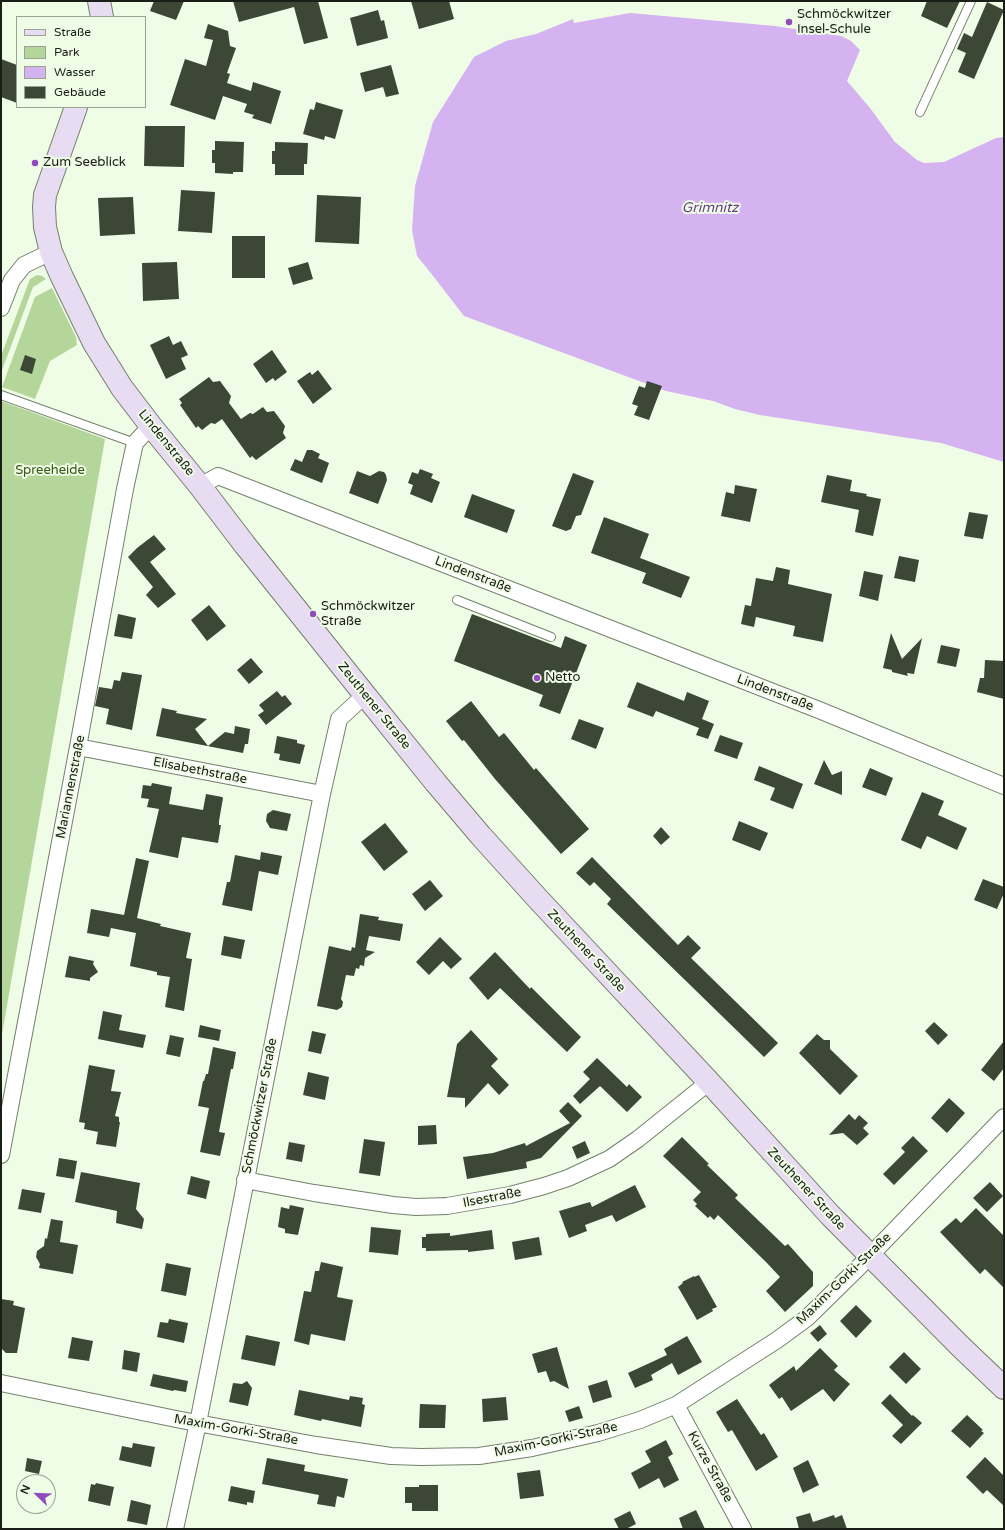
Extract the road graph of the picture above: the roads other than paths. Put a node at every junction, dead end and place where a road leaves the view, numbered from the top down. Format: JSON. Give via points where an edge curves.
{"nodes":[{"id":1,"x":99,"y":1,"type":"edge"},
{"id":2,"x":971,"y":1,"type":"edge"},
{"id":3,"x":102,"y":16,"type":"edge"},
{"id":4,"x":76,"y":108,"type":"edge"},
{"id":5,"x":920,"y":112,"type":"dead end"},
{"id":6,"x":51,"y":252,"type":"junction"},
{"id":7,"x":1,"y":308,"type":"edge"},
{"id":8,"x":1,"y":395,"type":"edge"},
{"id":9,"x":151,"y":426,"type":"junction"},
{"id":10,"x":135,"y":443,"type":"junction"},
{"id":11,"x":200,"y":486,"type":"junction"},
{"id":12,"x":457,"y":600,"type":"dead end"},
{"id":13,"x":551,"y":637,"type":"dead end"},
{"id":14,"x":365,"y":695,"type":"junction"},
{"id":15,"x":78,"y":747,"type":"junction"},
{"id":16,"x":1004,"y":786,"type":"edge"},
{"id":17,"x":322,"y":794,"type":"junction"},
{"id":18,"x":709,"y":1082,"type":"junction"},
{"id":19,"x":1004,"y":1117,"type":"edge"},
{"id":20,"x":1,"y":1155,"type":"edge"},
{"id":21,"x":245,"y":1180,"type":"junction"},
{"id":22,"x":870,"y":1256,"type":"junction"},
{"id":23,"x":1,"y":1383,"type":"edge"},
{"id":24,"x":1004,"y":1388,"type":"edge"},
{"id":25,"x":676,"y":1405,"type":"junction"},
{"id":26,"x":206,"y":1424,"type":"junction"},
{"id":27,"x":176,"y":1529,"type":"edge"},
{"id":28,"x":744,"y":1529,"type":"edge"}],
"edges":[{"from":1,"to":3,"type":"main road"},
{"from":2,"to":5,"type":"lane"},
{"from":4,"to":6,"type":"main road","name":"Lindenstraße","via":[[45,195],[46,227]]},
{"from":6,"to":7,"type":"street","via":[[24,265],[12,280]]},
{"from":6,"to":9,"type":"main road","name":"Lindenstraße","via":[[94,343]]},
{"from":8,"to":10,"type":"lane"},
{"from":9,"to":10,"type":"street"},
{"from":9,"to":11,"type":"main road","name":"Lindenstraße"},
{"from":10,"to":15,"type":"street","name":"Mariannenstraße"},
{"from":11,"to":14,"type":"main road","name":"Zeuthener Straße"},
{"from":11,"to":16,"type":"street","name":"Lindenstraße","via":[[218,476],[819,710]]},
{"from":12,"to":13,"type":"lane"},
{"from":14,"to":17,"type":"street","name":"Schmöckwitzer Straße","via":[[339,719]]},
{"from":14,"to":18,"type":"main road","name":"Zeuthener Straße","via":[[481,836]]},
{"from":15,"to":17,"type":"street","name":"Elisabethstraße"},
{"from":15,"to":20,"type":"street","name":"Mariannenstraße"},
{"from":17,"to":21,"type":"street","name":"Schmöckwitzer Straße"},
{"from":18,"to":21,"type":"street","name":"Ilsestraße","via":[[609,1159],[568,1178],[510,1195],[447,1206],[393,1205]]},
{"from":18,"to":22,"type":"main road","name":"Zeuthener Straße"},
{"from":19,"to":22,"type":"street","name":"Maxim-Gorki-Straße"},
{"from":21,"to":26,"type":"street","name":"Schmöckwitzer Straße"},
{"from":22,"to":24,"type":"main road","name":"Zeuthener Straße"},
{"from":22,"to":25,"type":"street","name":"Maxim-Gorki-Straße","via":[[807,1318],[779,1339]]},
{"from":23,"to":26,"type":"street","name":"Maxim-Gorki-Straße"},
{"from":25,"to":26,"type":"street","name":"Maxim-Gorki-Straße","via":[[640,1421],[598,1433],[532,1448],[479,1456],[391,1456]]},
{"from":25,"to":28,"type":"street","name":"Kurze Straße"},
{"from":26,"to":27,"type":"street","name":"Schmöckwitzer Straße"}]}
